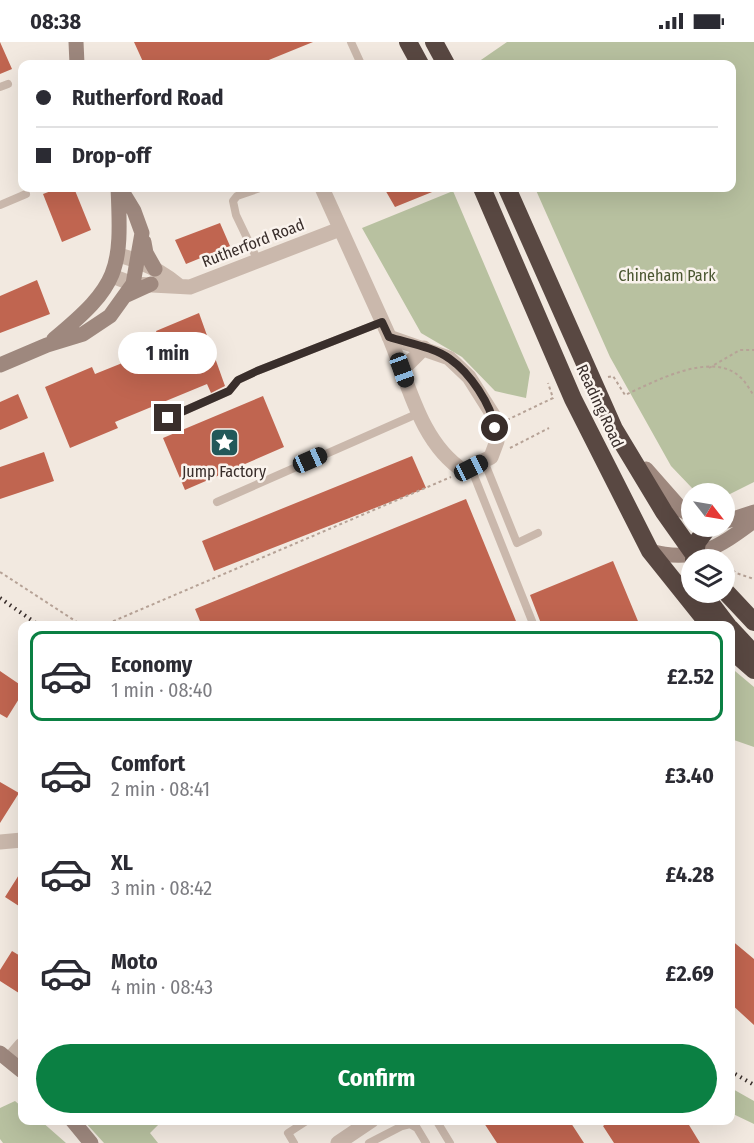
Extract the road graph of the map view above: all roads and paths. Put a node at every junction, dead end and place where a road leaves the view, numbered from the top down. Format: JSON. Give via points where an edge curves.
{"nodes":[{"id":1,"x":76,"y":42,"type":"edge"},
{"id":2,"x":351,"y":42,"type":"edge"},
{"id":3,"x":408,"y":42,"type":"edge"},
{"id":4,"x":434,"y":42,"type":"edge"},
{"id":5,"x":77,"y":60,"type":"edge"},
{"id":6,"x":359,"y":60,"type":"edge"},
{"id":7,"x":418,"y":60,"type":"edge"},
{"id":8,"x":444,"y":60,"type":"edge"},
{"id":9,"x":8,"y":84,"type":"dead end"},
{"id":10,"x":0,"y":87,"type":"edge"},
{"id":11,"x":119,"y":192,"type":"edge"},
{"id":12,"x":122,"y":192,"type":"edge"},
{"id":13,"x":248,"y":192,"type":"edge"},
{"id":14,"x":324,"y":192,"type":"edge"},
{"id":15,"x":484,"y":192,"type":"edge"},
{"id":16,"x":509,"y":192,"type":"edge"},
{"id":17,"x":26,"y":194,"type":"dead end"},
{"id":18,"x":0,"y":205,"type":"edge"},
{"id":19,"x":340,"y":229,"type":"junction"},
{"id":20,"x":142,"y":233,"type":"junction"},
{"id":21,"x":119,"y":255,"type":"junction"},
{"id":22,"x":139,"y":260,"type":"junction"},
{"id":23,"x":258,"y":261,"type":"junction"},
{"id":24,"x":155,"y":269,"type":"junction"},
{"id":25,"x":112,"y":276,"type":"junction"},
{"id":26,"x":133,"y":284,"type":"junction"},
{"id":27,"x":151,"y":284,"type":"junction"},
{"id":28,"x":178,"y":285,"type":"junction"},
{"id":29,"x":123,"y":297,"type":"junction"},
{"id":30,"x":382,"y":322,"type":"junction"},
{"id":31,"x":389,"y":337,"type":"junction"},
{"id":32,"x":47,"y":345,"type":"junction"},
{"id":33,"x":424,"y":348,"type":"junction"},
{"id":34,"x":754,"y":350,"type":"edge"},
{"id":35,"x":0,"y":365,"type":"edge"},
{"id":36,"x":709,"y":368,"type":"junction"},
{"id":37,"x":402,"y":370,"type":"junction"},
{"id":38,"x":546,"y":377,"type":"dead end"},
{"id":39,"x":603,"y":378,"type":"dead end"},
{"id":40,"x":754,"y":396,"type":"edge"},
{"id":41,"x":419,"y":413,"type":"junction"},
{"id":42,"x":168,"y":418,"type":"dead end"},
{"id":43,"x":507,"y":420,"type":"dead end"},
{"id":44,"x":549,"y":428,"type":"dead end"},
{"id":45,"x":614,"y":429,"type":"junction"},
{"id":46,"x":478,"y":464,"type":"junction"},
{"id":47,"x":217,"y":502,"type":"dead end"},
{"id":48,"x":681,"y":509,"type":"edge"},
{"id":49,"x":754,"y":512,"type":"edge"},
{"id":50,"x":735,"y":518,"type":"edge"},
{"id":51,"x":754,"y":521,"type":"edge"},
{"id":52,"x":538,"y":533,"type":"dead end"},
{"id":53,"x":690,"y":549,"type":"edge"},
{"id":54,"x":713,"y":549,"type":"edge"},
{"id":55,"x":650,"y":551,"type":"junction"},
{"id":56,"x":681,"y":557,"type":"edge"},
{"id":57,"x":0,"y":572,"type":"edge"},
{"id":58,"x":735,"y":572,"type":"edge"},
{"id":59,"x":754,"y":579,"type":"edge"},
{"id":60,"x":735,"y":602,"type":"edge"},
{"id":61,"x":710,"y":603,"type":"edge"},
{"id":62,"x":75,"y":621,"type":"edge"},
{"id":63,"x":114,"y":621,"type":"edge"},
{"id":64,"x":532,"y":621,"type":"edge"},
{"id":65,"x":706,"y":621,"type":"edge"},
{"id":66,"x":724,"y":621,"type":"edge"},
{"id":67,"x":754,"y":622,"type":"edge"},
{"id":68,"x":735,"y":633,"type":"edge"},
{"id":69,"x":735,"y":653,"type":"edge"},
{"id":70,"x":754,"y":654,"type":"edge"},
{"id":71,"x":754,"y":670,"type":"edge"},
{"id":72,"x":18,"y":840,"type":"edge"},
{"id":73,"x":0,"y":842,"type":"edge"},
{"id":74,"x":18,"y":1048,"type":"edge"},
{"id":75,"x":4,"y":1057,"type":"edge"},
{"id":76,"x":18,"y":1068,"type":"edge"},
{"id":77,"x":76,"y":1125,"type":"edge"},
{"id":78,"x":300,"y":1125,"type":"edge"},
{"id":79,"x":365,"y":1125,"type":"edge"},
{"id":80,"x":407,"y":1125,"type":"edge"},
{"id":81,"x":412,"y":1125,"type":"edge"},
{"id":82,"x":439,"y":1125,"type":"edge"},
{"id":83,"x":384,"y":1134,"type":"junction"},
{"id":84,"x":91,"y":1143,"type":"edge"},
{"id":85,"x":294,"y":1143,"type":"edge"},
{"id":86,"x":338,"y":1143,"type":"edge"},
{"id":87,"x":369,"y":1143,"type":"edge"},
{"id":88,"x":390,"y":1143,"type":"edge"},
{"id":89,"x":426,"y":1143,"type":"edge"},
{"id":90,"x":450,"y":1143,"type":"edge"}],
"edges":[{"from":1,"to":5,"type":"street"},
{"from":2,"to":6,"type":"lane"},
{"from":3,"to":7,"type":"highway"},
{"from":4,"to":8,"type":"highway"},
{"from":9,"to":10,"type":"lane"},
{"from":11,"to":21,"type":"street"},
{"from":12,"to":20,"type":"street"},
{"from":13,"to":23,"type":"lane","via":[[233,201]]},
{"from":14,"to":19,"type":"street"},
{"from":15,"to":55,"type":"highway","name":"Reading Road","via":[[573,399]]},
{"from":16,"to":45,"type":"highway","name":"Reading Road"},
{"from":17,"to":18,"type":"lane"},
{"from":19,"to":23,"type":"street","name":"Rutherford Road"},
{"from":19,"to":30,"type":"street"},
{"from":20,"to":22,"type":"street"},
{"from":20,"to":24,"type":"street","via":[[146,253]]},
{"from":21,"to":22,"type":"street"},
{"from":21,"to":25,"type":"street"},
{"from":22,"to":24,"type":"street"},
{"from":22,"to":26,"type":"street"},
{"from":23,"to":28,"type":"street","name":"Rutherford Road","via":[[190,287]]},
{"from":24,"to":28,"type":"street"},
{"from":25,"to":26,"type":"street","name":"Rutherford Road"},
{"from":25,"to":32,"type":"street","via":[[93,306]]},
{"from":26,"to":27,"type":"street","name":"Rutherford Road"},
{"from":26,"to":29,"type":"street"},
{"from":27,"to":28,"type":"street","name":"Rutherford Road"},
{"from":27,"to":29,"type":"street"},
{"from":29,"to":32,"type":"street","via":[[110,316],[83,334]]},
{"from":30,"to":31,"type":"street"},
{"from":30,"to":42,"type":"lane","via":[[257,371],[238,380],[229,391]]},
{"from":31,"to":33,"type":"street"},
{"from":31,"to":37,"type":"street"},
{"from":32,"to":35,"type":"street"},
{"from":33,"to":37,"type":"street"},
{"from":33,"to":46,"type":"street","via":[[449,358],[469,378],[493,415],[497,441]]},
{"from":34,"to":36,"type":"path","via":[[740,350]]},
{"from":36,"to":39,"type":"path","via":[[675,372],[625,395],[612,376]]},
{"from":36,"to":40,"type":"path","via":[[728,369],[740,377]]},
{"from":37,"to":41,"type":"street"},
{"from":38,"to":43,"type":"path","via":[[553,398]]},
{"from":41,"to":46,"type":"street","via":[[448,460]]},
{"from":41,"to":47,"type":"lane"},
{"from":44,"to":46,"type":"path"},
{"from":45,"to":48,"type":"street"},
{"from":45,"to":53,"type":"highway","name":"Reading Road"},
{"from":46,"to":52,"type":"lane","via":[[517,543]]},
{"from":46,"to":63,"type":"path"},
{"from":46,"to":64,"type":"lane"},
{"from":49,"to":50,"type":"street"},
{"from":51,"to":54,"type":"street"},
{"from":55,"to":56,"type":"street"},
{"from":55,"to":65,"type":"highway","name":"Reading Road"},
{"from":57,"to":62,"type":"path"},
{"from":58,"to":59,"type":"path"},
{"from":60,"to":67,"type":"highway"},
{"from":61,"to":66,"type":"highway"},
{"from":68,"to":70,"type":"highway"},
{"from":69,"to":71,"type":"highway"},
{"from":72,"to":73,"type":"street"},
{"from":74,"to":75,"type":"street"},
{"from":75,"to":76,"type":"street"},
{"from":77,"to":84,"type":"street"},
{"from":78,"to":85,"type":"lane","via":[[288,1133]]},
{"from":79,"to":86,"type":"street"},
{"from":80,"to":83,"type":"lane"},
{"from":81,"to":89,"type":"lane"},
{"from":82,"to":90,"type":"lane"},
{"from":83,"to":87,"type":"lane"},
{"from":83,"to":88,"type":"lane"}]}
